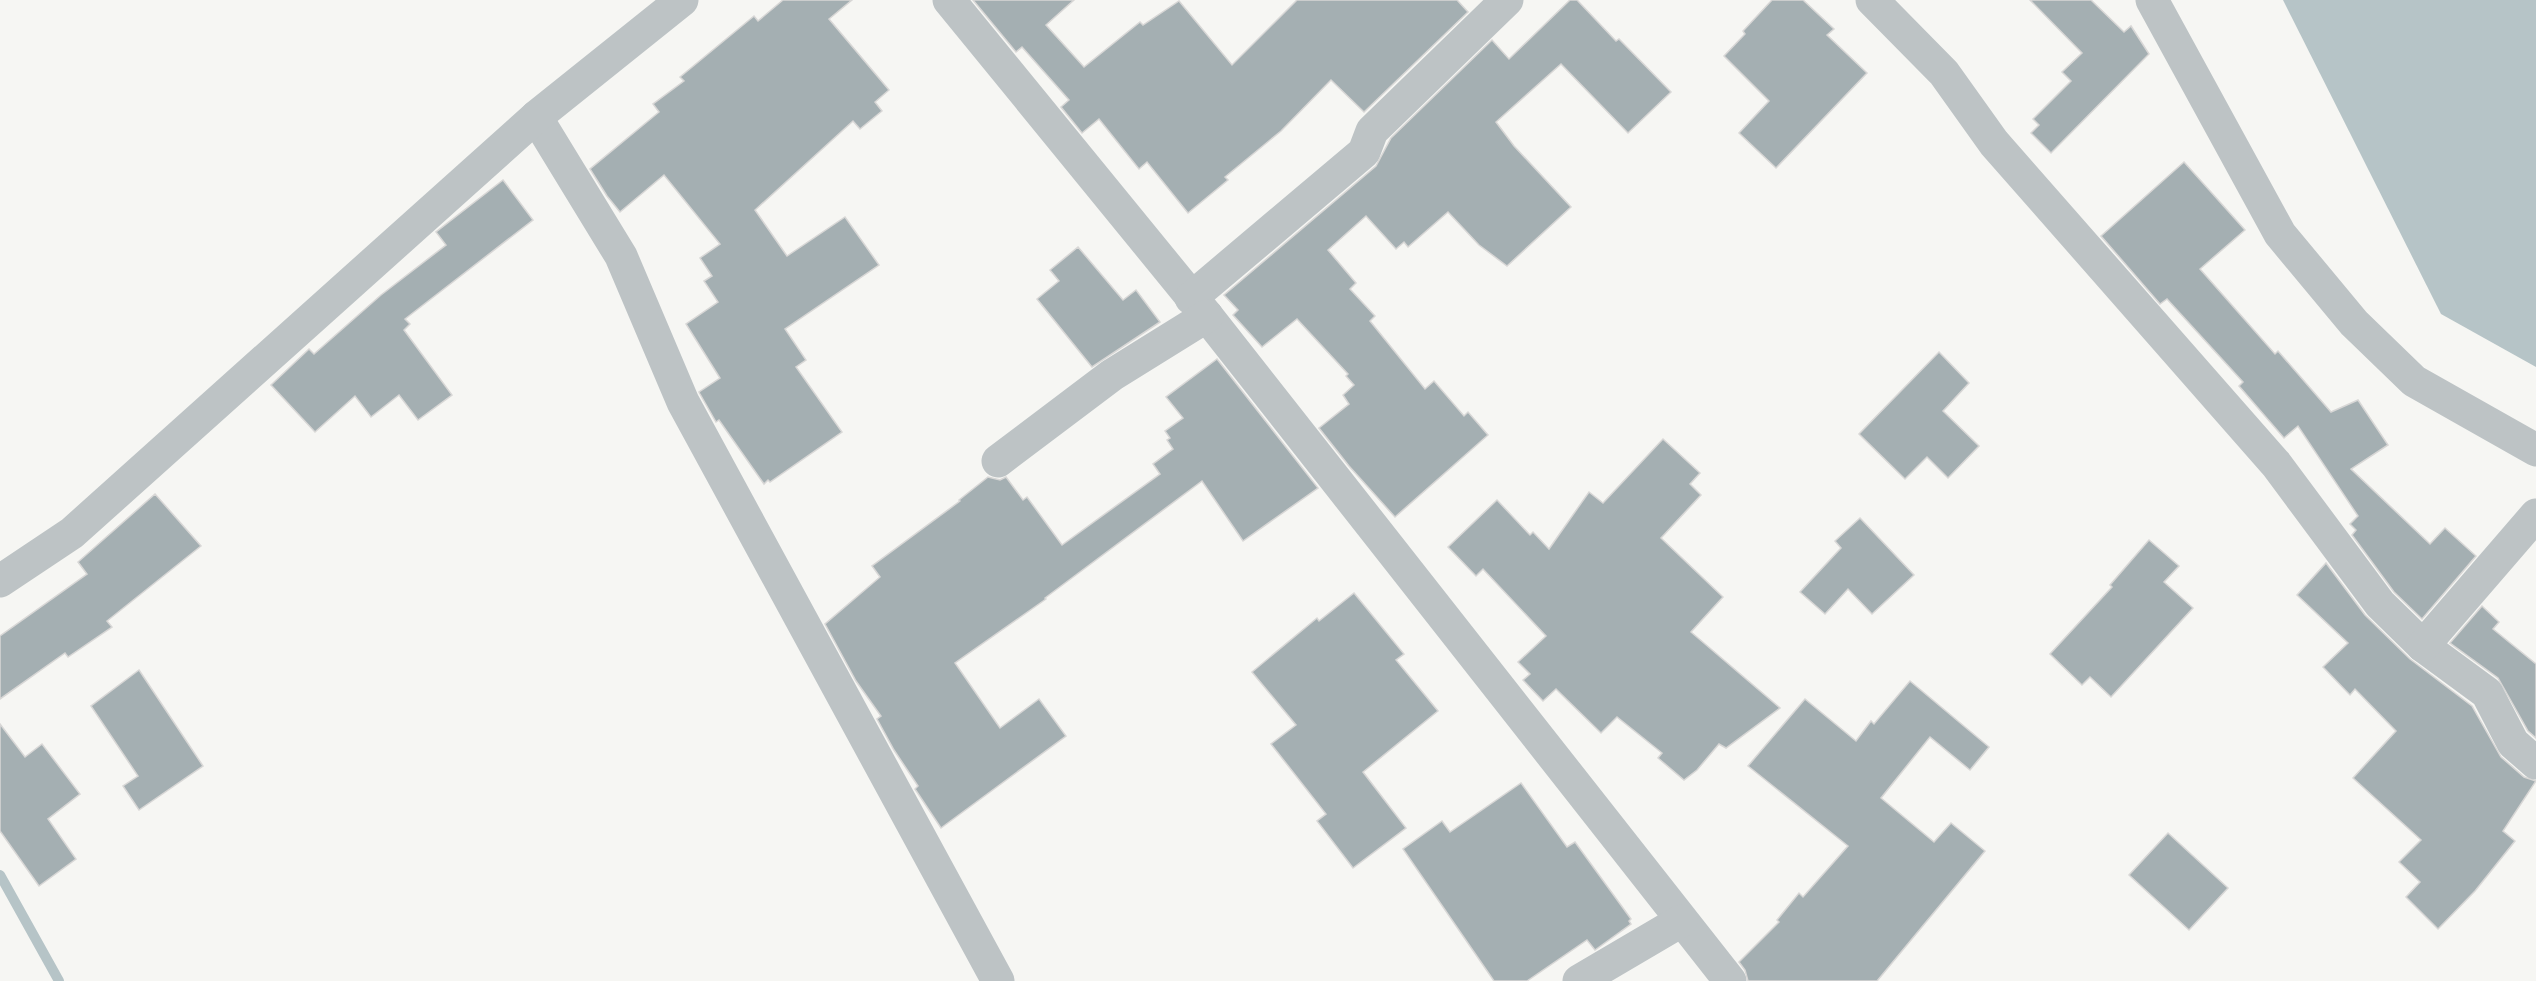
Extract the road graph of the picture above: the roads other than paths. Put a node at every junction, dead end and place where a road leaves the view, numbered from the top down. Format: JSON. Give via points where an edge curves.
{"nodes":[{"id":1,"x":682,"y":0,"type":"edge"},
{"id":2,"x":948,"y":0,"type":"edge"},
{"id":3,"x":1507,"y":0,"type":"edge"},
{"id":4,"x":1872,"y":0,"type":"edge"},
{"id":5,"x":2152,"y":0,"type":"edge"},
{"id":6,"x":536,"y":117,"type":"junction"},
{"id":7,"x":1199,"y":307,"type":"junction"},
{"id":8,"x":2536,"y":450,"type":"edge"},
{"id":9,"x":998,"y":462,"type":"dead end"},
{"id":10,"x":2536,"y":515,"type":"edge"},
{"id":11,"x":0,"y":581,"type":"edge"},
{"id":12,"x":2423,"y":646,"type":"junction"},
{"id":13,"x":2536,"y":763,"type":"edge"},
{"id":14,"x":1681,"y":921,"type":"junction"},
{"id":15,"x":998,"y":981,"type":"edge"},
{"id":16,"x":1579,"y":981,"type":"edge"},
{"id":17,"x":1730,"y":981,"type":"edge"}],
"edges":[{"from":1,"to":6,"type":"street"},
{"from":2,"to":7,"type":"street"},
{"from":3,"to":7,"type":"street","via":[[1372,130],[1364,152]]},
{"from":4,"to":12,"type":"street","via":[[1944,73],[1994,143],[2276,464],[2380,604]]},
{"from":5,"to":8,"type":"street","via":[[2280,234],[2354,323],[2414,381]]},
{"from":6,"to":11,"type":"street","via":[[72,533]]},
{"from":6,"to":15,"type":"street","via":[[621,256],[683,402]]},
{"from":7,"to":9,"type":"street"},
{"from":7,"to":14,"type":"street"},
{"from":10,"to":12,"type":"street"},
{"from":12,"to":13,"type":"street","via":[[2487,693],[2513,744]]},
{"from":14,"to":16,"type":"street"},
{"from":14,"to":17,"type":"street"}]}
